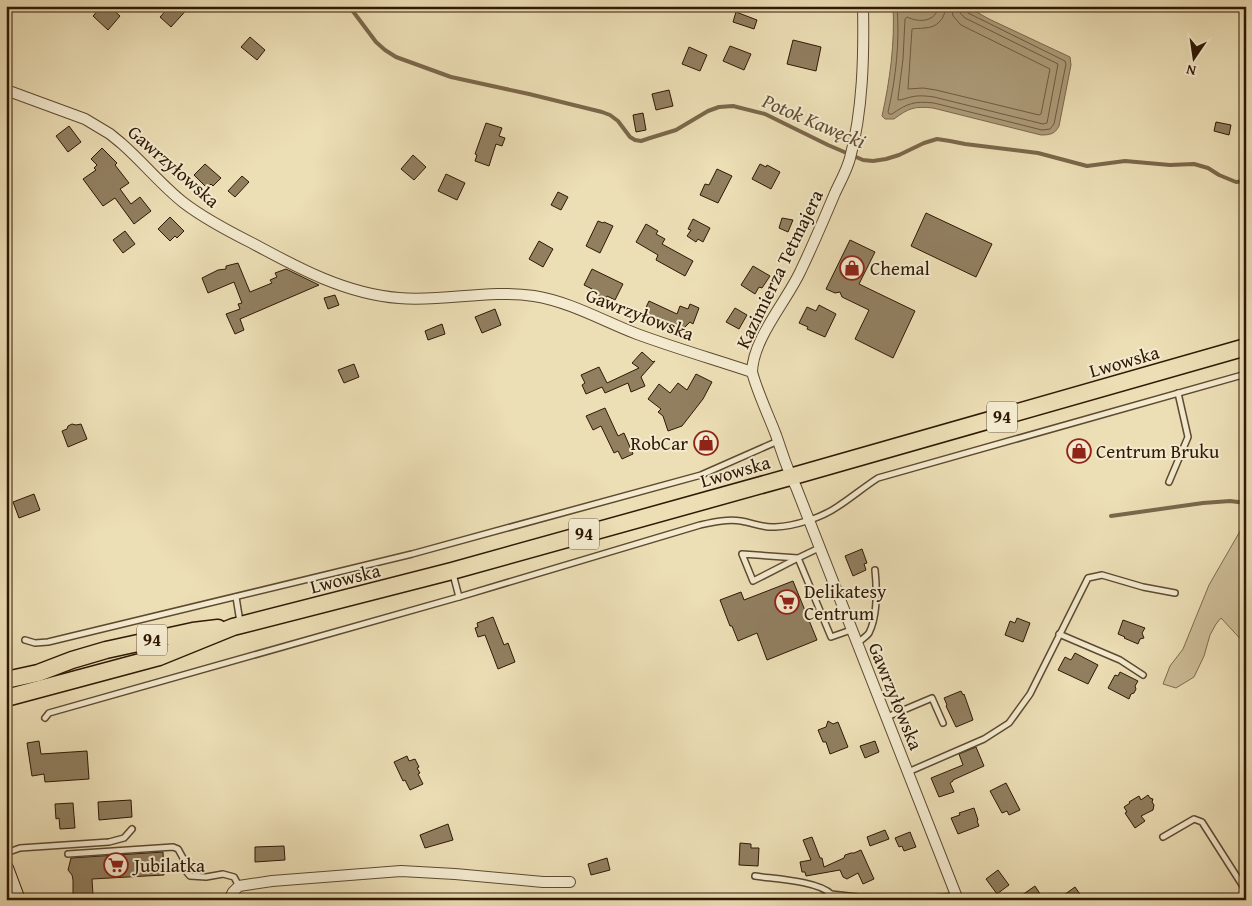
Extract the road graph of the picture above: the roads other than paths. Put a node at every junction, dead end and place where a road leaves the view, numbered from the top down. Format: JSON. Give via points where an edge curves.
{"nodes":[{"id":1,"x":863,"y":6,"type":"edge"},
{"id":2,"x":6,"y":90,"type":"edge"},
{"id":3,"x":1246,"y":347,"type":"edge"},
{"id":4,"x":752,"y":372,"type":"junction"},
{"id":5,"x":1246,"y":374,"type":"edge"},
{"id":6,"x":1178,"y":393,"type":"junction"},
{"id":7,"x":778,"y":441,"type":"junction"},
{"id":8,"x":790,"y":477,"type":"junction"},
{"id":9,"x":1169,"y":482,"type":"dead end"},
{"id":10,"x":808,"y":520,"type":"junction"},
{"id":11,"x":819,"y":548,"type":"junction"},
{"id":12,"x":798,"y":558,"type":"junction"},
{"id":13,"x":875,"y":570,"type":"dead end"},
{"id":14,"x":452,"y":571,"type":"junction"},
{"id":15,"x":1175,"y":593,"type":"dead end"},
{"id":16,"x":236,"y":597,"type":"junction"},
{"id":17,"x":459,"y":597,"type":"junction"},
{"id":18,"x":237,"y":626,"type":"junction"},
{"id":19,"x":851,"y":630,"type":"junction"},
{"id":20,"x":1059,"y":634,"type":"junction"},
{"id":21,"x":25,"y":640,"type":"dead end"},
{"id":22,"x":857,"y":643,"type":"junction"},
{"id":23,"x":1144,"y":674,"type":"dead end"},
{"id":24,"x":6,"y":680,"type":"edge"},
{"id":25,"x":6,"y":698,"type":"edge"},
{"id":26,"x":886,"y":717,"type":"junction"},
{"id":27,"x":45,"y":718,"type":"dead end"},
{"id":28,"x":943,"y":723,"type":"dead end"},
{"id":29,"x":908,"y":772,"type":"junction"},
{"id":30,"x":132,"y":829,"type":"dead end"},
{"id":31,"x":1163,"y":837,"type":"dead end"},
{"id":32,"x":6,"y":853,"type":"edge"},
{"id":33,"x":68,"y":854,"type":"dead end"},
{"id":34,"x":6,"y":869,"type":"edge"},
{"id":35,"x":755,"y":876,"type":"dead end"},
{"id":36,"x":570,"y":882,"type":"dead end"},
{"id":37,"x":239,"y":886,"type":"junction"},
{"id":38,"x":1246,"y":891,"type":"edge"},
{"id":39,"x":831,"y":894,"type":"junction"},
{"id":40,"x":957,"y":898,"type":"edge"},
{"id":41,"x":18,"y":900,"type":"edge"},
{"id":42,"x":229,"y":900,"type":"edge"},
{"id":43,"x":817,"y":900,"type":"edge"}],
"edges":[{"from":1,"to":4,"type":"street","name":"Kazimierza Tetmajera","via":[[862,74],[849,160],[800,272],[761,339],[754,355]]},
{"from":2,"to":4,"type":"street","name":"Gawrzyłowska","via":[[86,119],[110,134],[183,202],[214,223],[268,252],[350,289],[414,299],[497,294],[534,296],[574,307],[651,339]]},
{"from":3,"to":8,"type":"main road","name":"Lwowska","number":"94"},
{"from":4,"to":7,"type":"street","name":"Gawrzyłowska"},
{"from":5,"to":6,"type":"lane"},
{"from":6,"to":9,"type":"lane","via":[[1188,436]]},
{"from":6,"to":10,"type":"lane","via":[[878,478],[828,513]]},
{"from":7,"to":8,"type":"street","name":"Gawrzyłowska"},
{"from":7,"to":16,"type":"lane","via":[[701,475],[412,554]]},
{"from":8,"to":10,"type":"street","name":"Gawrzyłowska"},
{"from":8,"to":14,"type":"main road","name":"Lwowska","number":"94"},
{"from":10,"to":11,"type":"street","name":"Gawrzyłowska"},
{"from":10,"to":17,"type":"lane","via":[[774,528],[742,521],[715,522]]},
{"from":11,"to":12,"type":"lane"},
{"from":11,"to":19,"type":"street","name":"Gawrzyłowska"},
{"from":12,"to":12,"type":"lane","via":[[753,581],[742,554],[751,554]]},
{"from":12,"to":19,"type":"lane","via":[[831,637]]},
{"from":13,"to":22,"type":"lane","via":[[877,596],[874,617],[868,634]]},
{"from":14,"to":17,"type":"lane"},
{"from":14,"to":18,"type":"main road","name":"Lwowska","number":"94"},
{"from":15,"to":20,"type":"lane","via":[[1143,588],[1102,575],[1088,578]]},
{"from":16,"to":18,"type":"lane"},
{"from":16,"to":21,"type":"lane","via":[[48,642]]},
{"from":17,"to":27,"type":"lane","via":[[49,713]]},
{"from":18,"to":24,"type":"main road","name":"Lwowska","number":"94","via":[[193,631],[106,650]]},
{"from":18,"to":25,"type":"main road","name":"Lwowska","number":"94","via":[[159,657]]},
{"from":19,"to":22,"type":"street","name":"Gawrzyłowska"},
{"from":20,"to":23,"type":"lane"},
{"from":20,"to":29,"type":"lane","via":[[1030,694],[1009,723],[984,739]]},
{"from":22,"to":26,"type":"street","name":"Gawrzyłowska"},
{"from":26,"to":28,"type":"lane","via":[[932,698]]},
{"from":26,"to":29,"type":"street","name":"Gawrzyłowska"},
{"from":29,"to":40,"type":"street","name":"Gawrzyłowska"},
{"from":30,"to":32,"type":"lane","via":[[124,838],[109,842],[20,848]]},
{"from":31,"to":38,"type":"lane","via":[[1194,819],[1202,822]]},
{"from":33,"to":37,"type":"lane","via":[[173,847],[178,849],[184,869],[190,876],[223,874],[234,877]]},
{"from":34,"to":41,"type":"street"},
{"from":35,"to":39,"type":"lane","via":[[814,884]]},
{"from":36,"to":37,"type":"street","via":[[401,871]]},
{"from":37,"to":42,"type":"street"},
{"from":39,"to":40,"type":"lane"},
{"from":39,"to":43,"type":"lane"}]}
